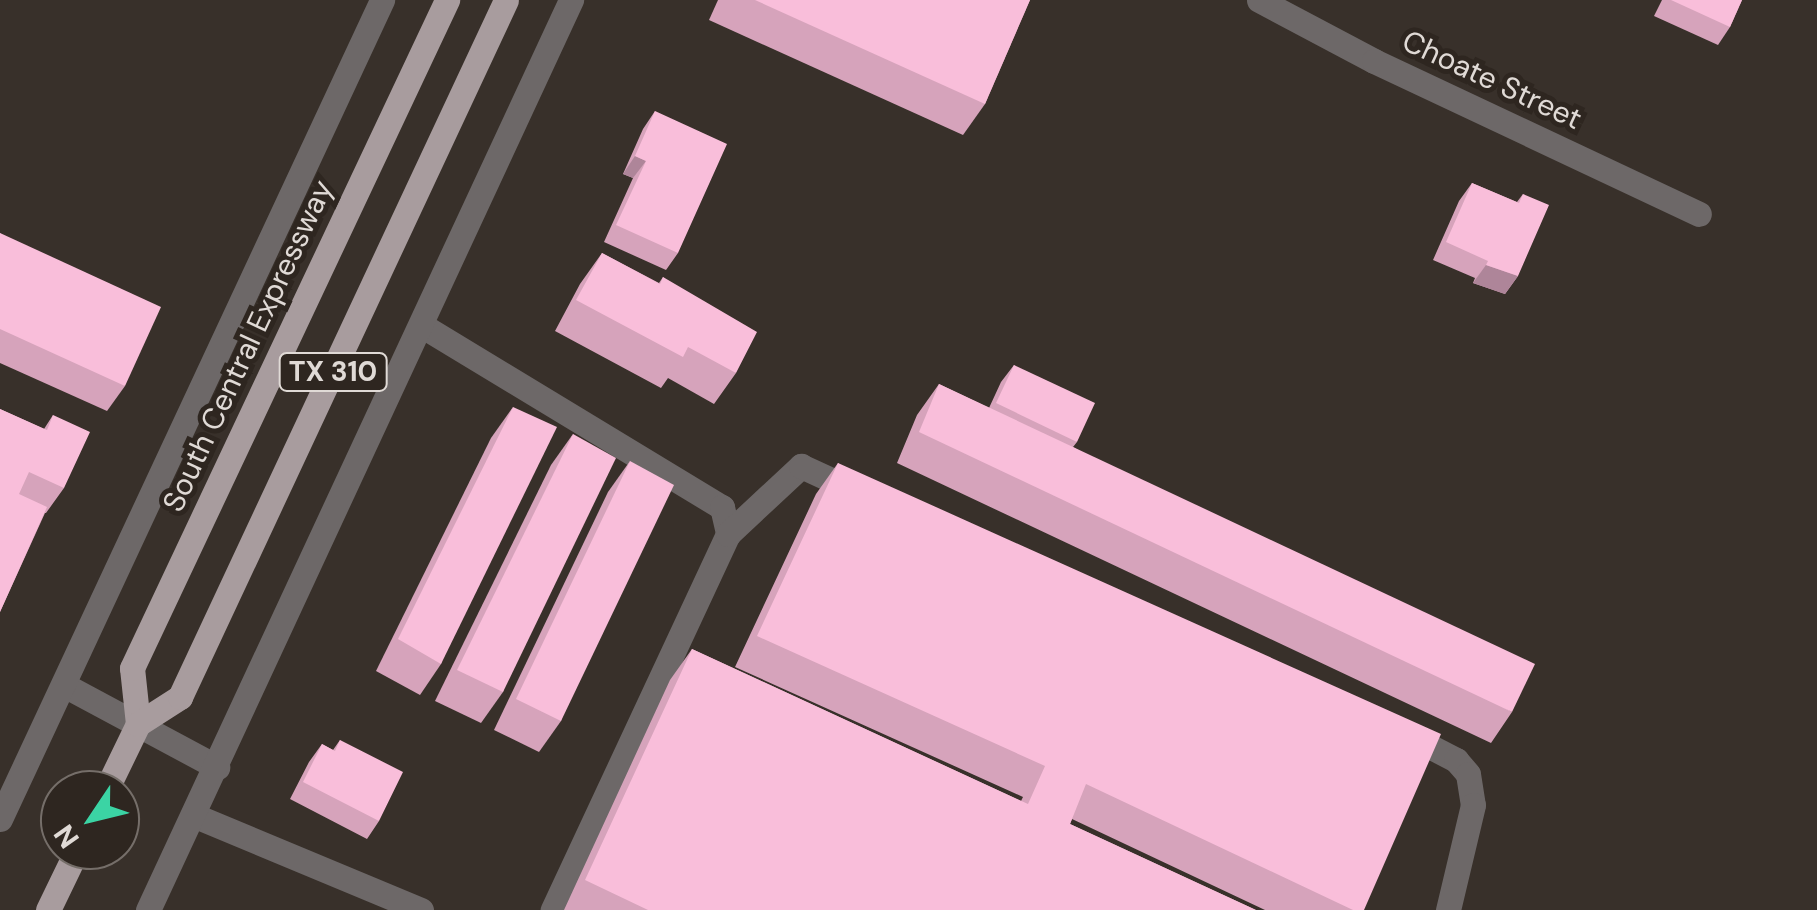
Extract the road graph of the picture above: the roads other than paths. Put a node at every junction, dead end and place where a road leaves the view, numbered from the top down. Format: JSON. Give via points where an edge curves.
{"nodes":[{"id":1,"x":382,"y":0,"type":"edge"},
{"id":2,"x":447,"y":0,"type":"edge"},
{"id":3,"x":506,"y":0,"type":"edge"},
{"id":4,"x":571,"y":0,"type":"edge"},
{"id":5,"x":1259,"y":0,"type":"edge"},
{"id":6,"x":1699,"y":214,"type":"dead end"},
{"id":7,"x":421,"y":325,"type":"junction"},
{"id":8,"x":872,"y":498,"type":"edge"},
{"id":9,"x":728,"y":534,"type":"junction"},
{"id":10,"x":64,"y":685,"type":"junction"},
{"id":11,"x":1379,"y":722,"type":"edge"},
{"id":12,"x":138,"y":724,"type":"junction"},
{"id":13,"x":217,"y":767,"type":"junction"},
{"id":14,"x":116,"y":770,"type":"edge"},
{"id":15,"x":193,"y":815,"type":"junction"},
{"id":16,"x":0,"y":818,"type":"edge"},
{"id":17,"x":67,"y":870,"type":"edge"},
{"id":18,"x":48,"y":910,"type":"edge"},
{"id":19,"x":148,"y":910,"type":"edge"},
{"id":20,"x":422,"y":910,"type":"edge"},
{"id":21,"x":553,"y":910,"type":"edge"},
{"id":22,"x":1448,"y":910,"type":"edge"}],
"edges":[{"from":1,"to":10,"type":"street"},
{"from":2,"to":12,"type":"main road","name":"South Central Expressway","number":"TX 310","via":[[132,668]]},
{"from":3,"to":12,"type":"main road","number":"TX 310","via":[[180,697]]},
{"from":4,"to":7,"type":"street"},
{"from":5,"to":6,"type":"street","name":"Choate Street"},
{"from":7,"to":9,"type":"street","via":[[722,506]]},
{"from":7,"to":13,"type":"street"},
{"from":8,"to":9,"type":"street","via":[[801,466]]},
{"from":9,"to":21,"type":"street"},
{"from":10,"to":12,"type":"street"},
{"from":10,"to":16,"type":"street"},
{"from":11,"to":22,"type":"street","via":[[1456,760],[1468,774],[1474,805]]},
{"from":12,"to":13,"type":"street"},
{"from":12,"to":14,"type":"main road"},
{"from":13,"to":15,"type":"street"},
{"from":15,"to":19,"type":"street"},
{"from":15,"to":20,"type":"street"},
{"from":17,"to":18,"type":"main road"}]}
